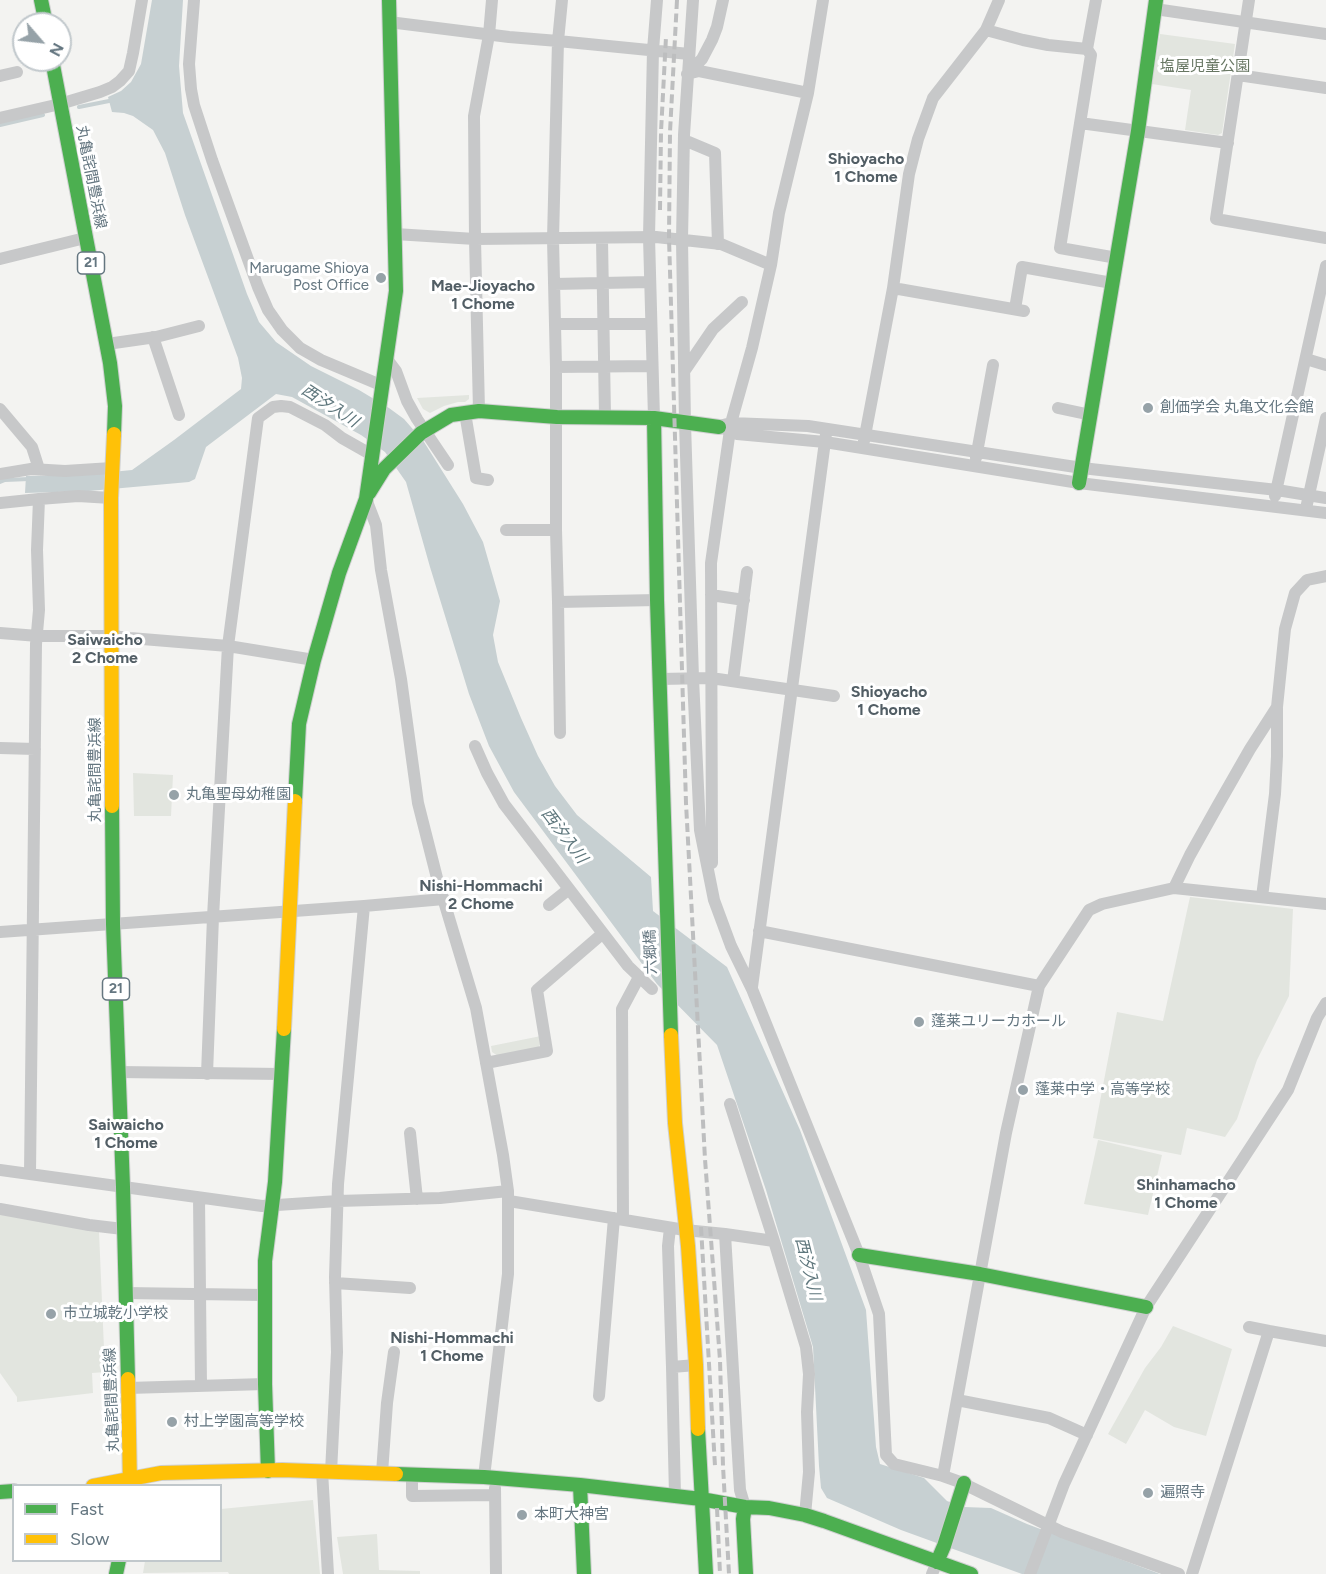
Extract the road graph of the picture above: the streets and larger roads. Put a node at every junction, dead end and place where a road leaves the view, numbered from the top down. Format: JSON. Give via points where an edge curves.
{"nodes":[{"id":1,"x":142,"y":0,"type":"edge"},
{"id":2,"x":194,"y":0,"type":"edge"},
{"id":3,"x":389,"y":0,"type":"edge"},
{"id":4,"x":492,"y":0,"type":"edge"},
{"id":5,"x":561,"y":0,"type":"edge"},
{"id":6,"x":657,"y":0,"type":"edge"},
{"id":7,"x":693,"y":0,"type":"edge"},
{"id":8,"x":723,"y":0,"type":"edge"},
{"id":9,"x":823,"y":0,"type":"edge"},
{"id":10,"x":999,"y":0,"type":"edge"},
{"id":11,"x":1096,"y":0,"type":"edge"},
{"id":12,"x":1249,"y":0,"type":"edge"},
{"id":13,"x":1155,"y":4,"type":"edge"},
{"id":14,"x":389,"y":22,"type":"junction"},
{"id":15,"x":1246,"y":22,"type":"junction"},
{"id":16,"x":986,"y":30,"type":"junction"},
{"id":17,"x":1326,"y":34,"type":"edge"},
{"id":18,"x":489,"y":35,"type":"junction"},
{"id":19,"x":558,"y":41,"type":"junction"},
{"id":20,"x":1087,"y":49,"type":"junction"},
{"id":21,"x":653,"y":50,"type":"junction"},
{"id":22,"x":689,"y":54,"type":"junction"},
{"id":23,"x":17,"y":72,"type":"dead end"},
{"id":24,"x":54,"y":72,"type":"edge"},
{"id":25,"x":687,"y":74,"type":"junction"},
{"id":26,"x":1238,"y":75,"type":"junction"},
{"id":27,"x":0,"y":76,"type":"edge"},
{"id":28,"x":1326,"y":88,"type":"edge"},
{"id":29,"x":807,"y":93,"type":"junction"},
{"id":30,"x":60,"y":104,"type":"junction"},
{"id":31,"x":0,"y":118,"type":"edge"},
{"id":32,"x":1080,"y":123,"type":"junction"},
{"id":33,"x":1138,"y":131,"type":"junction"},
{"id":34,"x":684,"y":140,"type":"junction"},
{"id":35,"x":1228,"y":143,"type":"junction"},
{"id":36,"x":395,"y":234,"type":"junction"},
{"id":37,"x":649,"y":237,"type":"junction"},
{"id":38,"x":85,"y":238,"type":"junction"},
{"id":39,"x":1326,"y":238,"type":"edge"},
{"id":40,"x":475,"y":239,"type":"junction"},
{"id":41,"x":553,"y":239,"type":"junction"},
{"id":42,"x":602,"y":239,"type":"junction"},
{"id":43,"x":682,"y":240,"type":"junction"},
{"id":44,"x":718,"y":244,"type":"junction"},
{"id":45,"x":1117,"y":258,"type":"junction"},
{"id":46,"x":0,"y":259,"type":"edge"},
{"id":47,"x":771,"y":266,"type":"junction"},
{"id":48,"x":1326,"y":266,"type":"edge"},
{"id":49,"x":650,"y":282,"type":"junction"},
{"id":50,"x":602,"y":283,"type":"junction"},
{"id":51,"x":1112,"y":283,"type":"junction"},
{"id":52,"x":554,"y":284,"type":"junction"},
{"id":53,"x":893,"y":288,"type":"junction"},
{"id":54,"x":742,"y":302,"type":"dead end"},
{"id":55,"x":555,"y":324,"type":"junction"},
{"id":56,"x":603,"y":324,"type":"junction"},
{"id":57,"x":651,"y":324,"type":"junction"},
{"id":58,"x":199,"y":326,"type":"dead end"},
{"id":59,"x":153,"y":337,"type":"junction"},
{"id":60,"x":107,"y":344,"type":"junction"},
{"id":61,"x":387,"y":359,"type":"junction"},
{"id":62,"x":1306,"y":359,"type":"junction"},
{"id":63,"x":993,"y":365,"type":"dead end"},
{"id":64,"x":1326,"y":365,"type":"edge"},
{"id":65,"x":604,"y":366,"type":"junction"},
{"id":66,"x":652,"y":366,"type":"junction"},
{"id":67,"x":556,"y":367,"type":"junction"},
{"id":68,"x":685,"y":370,"type":"junction"},
{"id":69,"x":382,"y":390,"type":"junction"},
{"id":70,"x":1058,"y":408,"type":"dead end"},
{"id":71,"x":0,"y":409,"type":"edge"},
{"id":72,"x":479,"y":411,"type":"junction"},
{"id":73,"x":465,"y":413,"type":"junction"},
{"id":74,"x":179,"y":415,"type":"dead end"},
{"id":75,"x":1091,"y":415,"type":"junction"},
{"id":76,"x":605,"y":416,"type":"junction"},
{"id":77,"x":556,"y":417,"type":"junction"},
{"id":78,"x":654,"y":418,"type":"junction"},
{"id":79,"x":1326,"y":418,"type":"edge"},
{"id":80,"x":686,"y":423,"type":"junction"},
{"id":81,"x":727,"y":427,"type":"junction"},
{"id":82,"x":827,"y":429,"type":"junction"},
{"id":83,"x":423,"y":431,"type":"junction"},
{"id":84,"x":865,"y":434,"type":"junction"},
{"id":85,"x":825,"y":442,"type":"junction"},
{"id":86,"x":863,"y":448,"type":"junction"},
{"id":87,"x":977,"y":452,"type":"junction"},
{"id":88,"x":372,"y":453,"type":"junction"},
{"id":89,"x":448,"y":465,"type":"dead end"},
{"id":90,"x":974,"y":466,"type":"junction"},
{"id":91,"x":112,"y":468,"type":"junction"},
{"id":92,"x":1082,"y":468,"type":"junction"},
{"id":93,"x":39,"y":469,"type":"junction"},
{"id":94,"x":0,"y":474,"type":"edge"},
{"id":95,"x":488,"y":480,"type":"dead end"},
{"id":96,"x":1079,"y":483,"type":"junction"},
{"id":97,"x":1277,"y":490,"type":"junction"},
{"id":98,"x":1309,"y":496,"type":"junction"},
{"id":99,"x":111,"y":498,"type":"junction"},
{"id":100,"x":1326,"y":498,"type":"edge"},
{"id":101,"x":39,"y":499,"type":"junction"},
{"id":102,"x":366,"y":499,"type":"junction"},
{"id":103,"x":0,"y":503,"type":"edge"},
{"id":104,"x":1273,"y":507,"type":"junction"},
{"id":105,"x":1306,"y":511,"type":"junction"},
{"id":106,"x":1326,"y":513,"type":"edge"},
{"id":107,"x":506,"y":530,"type":"dead end"},
{"id":108,"x":556,"y":530,"type":"junction"},
{"id":109,"x":747,"y":572,"type":"dead end"},
{"id":110,"x":1326,"y":576,"type":"edge"},
{"id":111,"x":711,"y":595,"type":"junction"},
{"id":112,"x":657,"y":600,"type":"junction"},
{"id":113,"x":744,"y":600,"type":"junction"},
{"id":114,"x":558,"y":602,"type":"junction"},
{"id":115,"x":0,"y":633,"type":"edge"},
{"id":116,"x":38,"y":636,"type":"junction"},
{"id":117,"x":111,"y":636,"type":"junction"},
{"id":118,"x":228,"y":646,"type":"junction"},
{"id":119,"x":314,"y":660,"type":"junction"},
{"id":120,"x":693,"y":678,"type":"junction"},
{"id":121,"x":711,"y":678,"type":"junction"},
{"id":122,"x":660,"y":679,"type":"junction"},
{"id":123,"x":733,"y":681,"type":"junction"},
{"id":124,"x":791,"y":691,"type":"junction"},
{"id":125,"x":834,"y":696,"type":"dead end"},
{"id":126,"x":1277,"y":706,"type":"junction"},
{"id":127,"x":560,"y":733,"type":"dead end"},
{"id":128,"x":475,"y":746,"type":"dead end"},
{"id":129,"x":0,"y":748,"type":"edge"},
{"id":130,"x":35,"y":749,"type":"junction"},
{"id":131,"x":1174,"y":888,"type":"junction"},
{"id":132,"x":569,"y":890,"type":"junction"},
{"id":133,"x":1262,"y":897,"type":"junction"},
{"id":134,"x":444,"y":899,"type":"junction"},
{"id":135,"x":714,"y":900,"type":"junction"},
{"id":136,"x":1326,"y":904,"type":"edge"},
{"id":137,"x":549,"y":905,"type":"dead end"},
{"id":138,"x":364,"y":906,"type":"junction"},
{"id":139,"x":290,"y":911,"type":"junction"},
{"id":140,"x":213,"y":917,"type":"junction"},
{"id":141,"x":113,"y":924,"type":"junction"},
{"id":142,"x":33,"y":930,"type":"junction"},
{"id":143,"x":759,"y":930,"type":"junction"},
{"id":144,"x":0,"y":932,"type":"edge"},
{"id":145,"x":603,"y":934,"type":"junction"},
{"id":146,"x":639,"y":977,"type":"junction"},
{"id":147,"x":1039,"y":986,"type":"junction"},
{"id":148,"x":652,"y":989,"type":"dead end"},
{"id":149,"x":752,"y":989,"type":"junction"},
{"id":150,"x":1326,"y":1002,"type":"edge"},
{"id":151,"x":486,"y":1063,"type":"junction"},
{"id":152,"x":118,"y":1072,"type":"junction"},
{"id":153,"x":207,"y":1074,"type":"junction"},
{"id":154,"x":282,"y":1074,"type":"junction"},
{"id":155,"x":730,"y":1104,"type":"dead end"},
{"id":156,"x":410,"y":1133,"type":"dead end"},
{"id":157,"x":0,"y":1170,"type":"edge"},
{"id":158,"x":30,"y":1173,"type":"junction"},
{"id":159,"x":123,"y":1187,"type":"junction"},
{"id":160,"x":508,"y":1196,"type":"junction"},
{"id":161,"x":199,"y":1198,"type":"junction"},
{"id":162,"x":417,"y":1199,"type":"junction"},
{"id":163,"x":338,"y":1201,"type":"junction"},
{"id":164,"x":272,"y":1206,"type":"junction"},
{"id":165,"x":0,"y":1209,"type":"edge"},
{"id":166,"x":619,"y":1219,"type":"junction"},
{"id":167,"x":670,"y":1228,"type":"junction"},
{"id":168,"x":123,"y":1229,"type":"junction"},
{"id":169,"x":685,"y":1230,"type":"junction"},
{"id":170,"x":725,"y":1233,"type":"junction"},
{"id":171,"x":774,"y":1241,"type":"junction"},
{"id":172,"x":859,"y":1255,"type":"junction"},
{"id":173,"x":980,"y":1274,"type":"junction"},
{"id":174,"x":336,"y":1283,"type":"junction"},
{"id":175,"x":410,"y":1288,"type":"dead end"},
{"id":176,"x":125,"y":1293,"type":"junction"},
{"id":177,"x":200,"y":1294,"type":"junction"},
{"id":178,"x":264,"y":1295,"type":"junction"},
{"id":179,"x":1146,"y":1307,"type":"junction"},
{"id":180,"x":1249,"y":1327,"type":"dead end"},
{"id":181,"x":1269,"y":1331,"type":"junction"},
{"id":182,"x":1326,"y":1341,"type":"edge"},
{"id":183,"x":394,"y":1352,"type":"dead end"},
{"id":184,"x":696,"y":1365,"type":"junction"},
{"id":185,"x":672,"y":1367,"type":"junction"},
{"id":186,"x":265,"y":1384,"type":"junction"},
{"id":187,"x":201,"y":1386,"type":"junction"},
{"id":188,"x":128,"y":1388,"type":"junction"},
{"id":189,"x":599,"y":1396,"type":"dead end"},
{"id":190,"x":957,"y":1400,"type":"junction"},
{"id":191,"x":1086,"y":1435,"type":"junction"},
{"id":192,"x":268,"y":1471,"type":"junction"},
{"id":193,"x":327,"y":1471,"type":"junction"},
{"id":194,"x":382,"y":1473,"type":"junction"},
{"id":195,"x":412,"y":1474,"type":"junction"},
{"id":196,"x":943,"y":1476,"type":"junction"},
{"id":197,"x":490,"y":1477,"type":"junction"},
{"id":198,"x":130,"y":1483,"type":"edge"},
{"id":199,"x":964,"y":1483,"type":"junction"},
{"id":200,"x":112,"y":1484,"type":"edge"},
{"id":201,"x":580,"y":1485,"type":"junction"},
{"id":202,"x":494,"y":1495,"type":"junction"},
{"id":203,"x":675,"y":1496,"type":"junction"},
{"id":204,"x":701,"y":1499,"type":"junction"},
{"id":205,"x":745,"y":1507,"type":"junction"},
{"id":206,"x":805,"y":1515,"type":"junction"},
{"id":207,"x":1048,"y":1525,"type":"junction"},
{"id":208,"x":935,"y":1568,"type":"edge"},
{"id":209,"x":328,"y":1574,"type":"edge"},
{"id":210,"x":496,"y":1574,"type":"edge"},
{"id":211,"x":584,"y":1574,"type":"edge"},
{"id":212,"x":706,"y":1574,"type":"edge"},
{"id":213,"x":746,"y":1574,"type":"edge"},
{"id":214,"x":971,"y":1574,"type":"edge"},
{"id":215,"x":1030,"y":1574,"type":"edge"},
{"id":216,"x":1179,"y":1574,"type":"edge"},
{"id":217,"x":1192,"y":1574,"type":"edge"}],
"edges":[{"from":1,"to":30,"type":"street","via":[[129,71],[112,87]]},
{"from":2,"to":69,"type":"street","via":[[189,64],[194,105],[268,310],[300,348]]},
{"from":3,"to":14,"type":"street"},
{"from":4,"to":18,"type":"street"},
{"from":5,"to":19,"type":"street"},
{"from":6,"to":21,"type":"street"},
{"from":7,"to":22,"type":"street"},
{"from":8,"to":25,"type":"street","via":[[712,40],[702,59]]},
{"from":9,"to":29,"type":"street"},
{"from":10,"to":16,"type":"street"},
{"from":11,"to":20,"type":"street"},
{"from":12,"to":15,"type":"street"},
{"from":13,"to":15,"type":"street"},
{"from":13,"to":33,"type":"street"},
{"from":14,"to":18,"type":"street"},
{"from":14,"to":36,"type":"street"},
{"from":15,"to":17,"type":"street"},
{"from":15,"to":26,"type":"street"},
{"from":16,"to":20,"type":"street","via":[[1048,45]]},
{"from":16,"to":53,"type":"street","via":[[933,98],[918,138]]},
{"from":18,"to":19,"type":"street"},
{"from":18,"to":40,"type":"street","via":[[474,116]]},
{"from":19,"to":21,"type":"street"},
{"from":19,"to":41,"type":"street"},
{"from":20,"to":32,"type":"street","via":[[1091,55]]},
{"from":21,"to":22,"type":"street"},
{"from":21,"to":37,"type":"street"},
{"from":22,"to":25,"type":"street"},
{"from":23,"to":27,"type":"street"},
{"from":24,"to":30,"type":"street","name":"丸亀詫間豊浜線","number":"21"},
{"from":25,"to":29,"type":"street","via":[[699,71]]},
{"from":25,"to":34,"type":"street"},
{"from":26,"to":28,"type":"street"},
{"from":26,"to":35,"type":"street"},
{"from":29,"to":47,"type":"street","via":[[778,213]]},
{"from":30,"to":31,"type":"street"},
{"from":30,"to":38,"type":"street","name":"丸亀詫間豊浜線","number":"21"},
{"from":32,"to":33,"type":"street"},
{"from":32,"to":45,"type":"street","via":[[1060,248]]},
{"from":33,"to":35,"type":"street"},
{"from":33,"to":45,"type":"street"},
{"from":34,"to":43,"type":"street"},
{"from":34,"to":44,"type":"street","via":[[715,153]]},
{"from":35,"to":39,"type":"street","via":[[1216,219]]},
{"from":36,"to":40,"type":"street"},
{"from":36,"to":61,"type":"street","via":[[396,291]]},
{"from":37,"to":42,"type":"street"},
{"from":37,"to":43,"type":"street"},
{"from":37,"to":49,"type":"street"},
{"from":38,"to":46,"type":"street"},
{"from":38,"to":60,"type":"street","name":"丸亀詫間豊浜線","number":"21"},
{"from":40,"to":41,"type":"street"},
{"from":40,"to":72,"type":"street"},
{"from":41,"to":42,"type":"street"},
{"from":41,"to":52,"type":"street"},
{"from":42,"to":50,"type":"street"},
{"from":43,"to":44,"type":"street"},
{"from":43,"to":68,"type":"street"},
{"from":44,"to":47,"type":"street"},
{"from":45,"to":51,"type":"street"},
{"from":47,"to":81,"type":"street","via":[[752,348]]},
{"from":48,"to":62,"type":"street"},
{"from":49,"to":50,"type":"street"},
{"from":49,"to":57,"type":"street"},
{"from":50,"to":52,"type":"street"},
{"from":50,"to":56,"type":"street"},
{"from":51,"to":53,"type":"street","via":[[1022,267],[1019,310]]},
{"from":51,"to":75,"type":"street"},
{"from":52,"to":55,"type":"street"},
{"from":53,"to":84,"type":"street"},
{"from":54,"to":68,"type":"street","via":[[713,329]]},
{"from":55,"to":56,"type":"street"},
{"from":55,"to":67,"type":"street"},
{"from":56,"to":57,"type":"street"},
{"from":56,"to":65,"type":"street"},
{"from":57,"to":66,"type":"street"},
{"from":58,"to":59,"type":"street"},
{"from":59,"to":60,"type":"street"},
{"from":59,"to":74,"type":"street"},
{"from":60,"to":91,"type":"street","name":"丸亀詫間豊浜線","number":"21","via":[[115,406]]},
{"from":61,"to":69,"type":"street"},
{"from":61,"to":83,"type":"street"},
{"from":62,"to":64,"type":"street"},
{"from":62,"to":97,"type":"street"},
{"from":63,"to":87,"type":"street"},
{"from":65,"to":66,"type":"street"},
{"from":65,"to":67,"type":"street"},
{"from":65,"to":76,"type":"street"},
{"from":66,"to":78,"type":"street"},
{"from":67,"to":77,"type":"street"},
{"from":68,"to":80,"type":"street"},
{"from":69,"to":88,"type":"street"},
{"from":70,"to":75,"type":"street"},
{"from":71,"to":93,"type":"street","via":[[32,447]]},
{"from":72,"to":73,"type":"street"},
{"from":72,"to":77,"type":"street"},
{"from":73,"to":83,"type":"street","via":[[451,415]]},
{"from":73,"to":95,"type":"street","via":[[476,478]]},
{"from":75,"to":92,"type":"street"},
{"from":76,"to":77,"type":"street"},
{"from":76,"to":78,"type":"street"},
{"from":77,"to":108,"type":"street"},
{"from":78,"to":80,"type":"street"},
{"from":78,"to":112,"type":"street","name":"六郷橋"},
{"from":79,"to":98,"type":"street"},
{"from":80,"to":81,"type":"street"},
{"from":80,"to":120,"type":"street"},
{"from":81,"to":82,"type":"street"},
{"from":81,"to":85,"type":"street","via":[[737,434]]},
{"from":81,"to":111,"type":"street","via":[[711,563]]},
{"from":82,"to":84,"type":"street"},
{"from":82,"to":85,"type":"street"},
{"from":83,"to":89,"type":"street"},
{"from":83,"to":102,"type":"street","via":[[384,469]]},
{"from":84,"to":86,"type":"street"},
{"from":84,"to":87,"type":"street"},
{"from":85,"to":86,"type":"street"},
{"from":85,"to":124,"type":"street"},
{"from":86,"to":90,"type":"street"},
{"from":87,"to":90,"type":"street"},
{"from":87,"to":92,"type":"street"},
{"from":88,"to":102,"type":"street"},
{"from":88,"to":118,"type":"street","via":[[290,407],[273,408],[258,418]]},
{"from":90,"to":96,"type":"street"},
{"from":91,"to":93,"type":"street"},
{"from":91,"to":99,"type":"street","name":"丸亀詫間豊浜線","number":"21"},
{"from":92,"to":96,"type":"street"},
{"from":92,"to":97,"type":"street"},
{"from":93,"to":94,"type":"street"},
{"from":96,"to":104,"type":"street"},
{"from":97,"to":98,"type":"street"},
{"from":97,"to":104,"type":"street"},
{"from":98,"to":100,"type":"street"},
{"from":98,"to":105,"type":"street"},
{"from":99,"to":101,"type":"street"},
{"from":99,"to":117,"type":"street","name":"丸亀詫間豊浜線","number":"21"},
{"from":101,"to":103,"type":"street"},
{"from":101,"to":116,"type":"street"},
{"from":102,"to":119,"type":"street"},
{"from":102,"to":134,"type":"street","via":[[376,525],[418,803]]},
{"from":104,"to":105,"type":"street"},
{"from":105,"to":106,"type":"street"},
{"from":107,"to":108,"type":"street"},
{"from":108,"to":114,"type":"street"},
{"from":109,"to":113,"type":"street"},
{"from":110,"to":126,"type":"street","via":[[1307,580],[1295,593],[1285,629]]},
{"from":111,"to":113,"type":"street"},
{"from":111,"to":121,"type":"street"},
{"from":112,"to":114,"type":"street"},
{"from":112,"to":122,"type":"street","name":"六郷橋"},
{"from":113,"to":123,"type":"street"},
{"from":114,"to":127,"type":"street"},
{"from":115,"to":116,"type":"street"},
{"from":116,"to":117,"type":"street"},
{"from":116,"to":130,"type":"street"},
{"from":117,"to":118,"type":"street"},
{"from":117,"to":141,"type":"street","name":"丸亀詫間豊浜線","number":"21"},
{"from":118,"to":119,"type":"street"},
{"from":118,"to":140,"type":"street"},
{"from":119,"to":139,"type":"street","via":[[299,724]]},
{"from":120,"to":121,"type":"street"},
{"from":120,"to":122,"type":"street"},
{"from":120,"to":135,"type":"street","via":[[700,830]]},
{"from":121,"to":123,"type":"street"},
{"from":121,"to":135,"type":"street"},
{"from":122,"to":169,"type":"street","name":"六郷橋","via":[[669,997]]},
{"from":123,"to":124,"type":"street"},
{"from":124,"to":125,"type":"street"},
{"from":124,"to":143,"type":"street"},
{"from":126,"to":131,"type":"street"},
{"from":126,"to":133,"type":"street","via":[[1275,794]]},
{"from":128,"to":132,"type":"street","via":[[504,804]]},
{"from":129,"to":130,"type":"street"},
{"from":130,"to":142,"type":"street"},
{"from":131,"to":133,"type":"street"},
{"from":131,"to":147,"type":"street","via":[[1089,910]]},
{"from":132,"to":137,"type":"street"},
{"from":132,"to":145,"type":"street"},
{"from":133,"to":136,"type":"street"},
{"from":134,"to":138,"type":"street"},
{"from":134,"to":151,"type":"street","via":[[476,1008]]},
{"from":135,"to":149,"type":"street"},
{"from":138,"to":139,"type":"street"},
{"from":138,"to":163,"type":"street"},
{"from":139,"to":140,"type":"street"},
{"from":139,"to":154,"type":"street"},
{"from":140,"to":141,"type":"street"},
{"from":140,"to":153,"type":"street"},
{"from":141,"to":142,"type":"street"},
{"from":141,"to":152,"type":"street","name":"丸亀詫間豊浜線","number":"21"},
{"from":142,"to":144,"type":"street"},
{"from":142,"to":158,"type":"street"},
{"from":143,"to":147,"type":"street"},
{"from":143,"to":149,"type":"street"},
{"from":145,"to":146,"type":"street"},
{"from":145,"to":151,"type":"street","via":[[537,990],[547,1051]]},
{"from":146,"to":148,"type":"street"},
{"from":146,"to":166,"type":"street","via":[[622,1009]]},
{"from":147,"to":173,"type":"street"},
{"from":149,"to":172,"type":"street"},
{"from":150,"to":179,"type":"street","via":[[1288,1090]]},
{"from":151,"to":160,"type":"street"},
{"from":152,"to":153,"type":"street"},
{"from":152,"to":159,"type":"street","name":"丸亀詫間豊浜線","number":"21"},
{"from":153,"to":154,"type":"street"},
{"from":154,"to":164,"type":"street"},
{"from":155,"to":171,"type":"street"},
{"from":156,"to":162,"type":"street"},
{"from":157,"to":158,"type":"street"},
{"from":158,"to":159,"type":"street"},
{"from":159,"to":161,"type":"street"},
{"from":159,"to":168,"type":"street","name":"丸亀詫間豊浜線","number":"21"},
{"from":160,"to":162,"type":"street"},
{"from":160,"to":166,"type":"street"},
{"from":160,"to":197,"type":"street","via":[[508,1274]]},
{"from":161,"to":164,"type":"street"},
{"from":161,"to":177,"type":"street"},
{"from":162,"to":163,"type":"street"},
{"from":163,"to":164,"type":"street"},
{"from":163,"to":174,"type":"street"},
{"from":164,"to":178,"type":"street"},
{"from":165,"to":168,"type":"street"},
{"from":166,"to":167,"type":"street"},
{"from":166,"to":189,"type":"street"},
{"from":167,"to":169,"type":"street"},
{"from":167,"to":185,"type":"street"},
{"from":168,"to":176,"type":"street","name":"丸亀詫間豊浜線","number":"21"},
{"from":169,"to":170,"type":"street"},
{"from":169,"to":184,"type":"street","name":"六郷橋"},
{"from":170,"to":171,"type":"street"},
{"from":170,"to":205,"type":"street","via":[[740,1490]]},
{"from":171,"to":206,"type":"street","via":[[806,1347],[809,1472]]},
{"from":172,"to":173,"type":"street"},
{"from":172,"to":196,"type":"street","via":[[879,1314],[886,1455],[894,1464]]},
{"from":173,"to":179,"type":"street"},
{"from":173,"to":190,"type":"street"},
{"from":174,"to":175,"type":"street"},
{"from":174,"to":193,"type":"street","via":[[337,1352]]},
{"from":176,"to":177,"type":"street"},
{"from":176,"to":188,"type":"street","name":"丸亀詫間豊浜線","number":"21"},
{"from":177,"to":178,"type":"street"},
{"from":177,"to":187,"type":"street"},
{"from":178,"to":186,"type":"street"},
{"from":179,"to":191,"type":"street"},
{"from":180,"to":181,"type":"street"},
{"from":181,"to":182,"type":"street"},
{"from":181,"to":217,"type":"street"},
{"from":183,"to":194,"type":"street"},
{"from":184,"to":185,"type":"street"},
{"from":184,"to":204,"type":"street","name":"六郷橋"},
{"from":185,"to":203,"type":"street"},
{"from":186,"to":187,"type":"street"},
{"from":186,"to":192,"type":"street"},
{"from":187,"to":188,"type":"street"},
{"from":188,"to":198,"type":"street","name":"丸亀詫間豊浜線","number":"21"},
{"from":190,"to":191,"type":"street","via":[[1049,1418]]},
{"from":190,"to":196,"type":"street"},
{"from":191,"to":207,"type":"street"},
{"from":192,"to":193,"type":"street"},
{"from":192,"to":198,"type":"street","via":[[161,1473]]},
{"from":193,"to":194,"type":"street"},
{"from":193,"to":209,"type":"street","via":[[323,1512]]},
{"from":194,"to":195,"type":"street"},
{"from":195,"to":197,"type":"street"},
{"from":195,"to":202,"type":"street","via":[[412,1496]]},
{"from":196,"to":199,"type":"street"},
{"from":197,"to":201,"type":"street"},
{"from":197,"to":202,"type":"street"},
{"from":198,"to":200,"type":"street"},
{"from":199,"to":207,"type":"street"},
{"from":199,"to":208,"type":"street"},
{"from":201,"to":203,"type":"street"},
{"from":201,"to":211,"type":"street"},
{"from":202,"to":210,"type":"street"},
{"from":203,"to":204,"type":"street"},
{"from":204,"to":205,"type":"street"},
{"from":204,"to":212,"type":"street","name":"六郷橋"},
{"from":205,"to":206,"type":"street"},
{"from":205,"to":213,"type":"street"},
{"from":206,"to":208,"type":"street"},
{"from":207,"to":215,"type":"street"},
{"from":207,"to":216,"type":"street"},
{"from":208,"to":214,"type":"street"}]}
